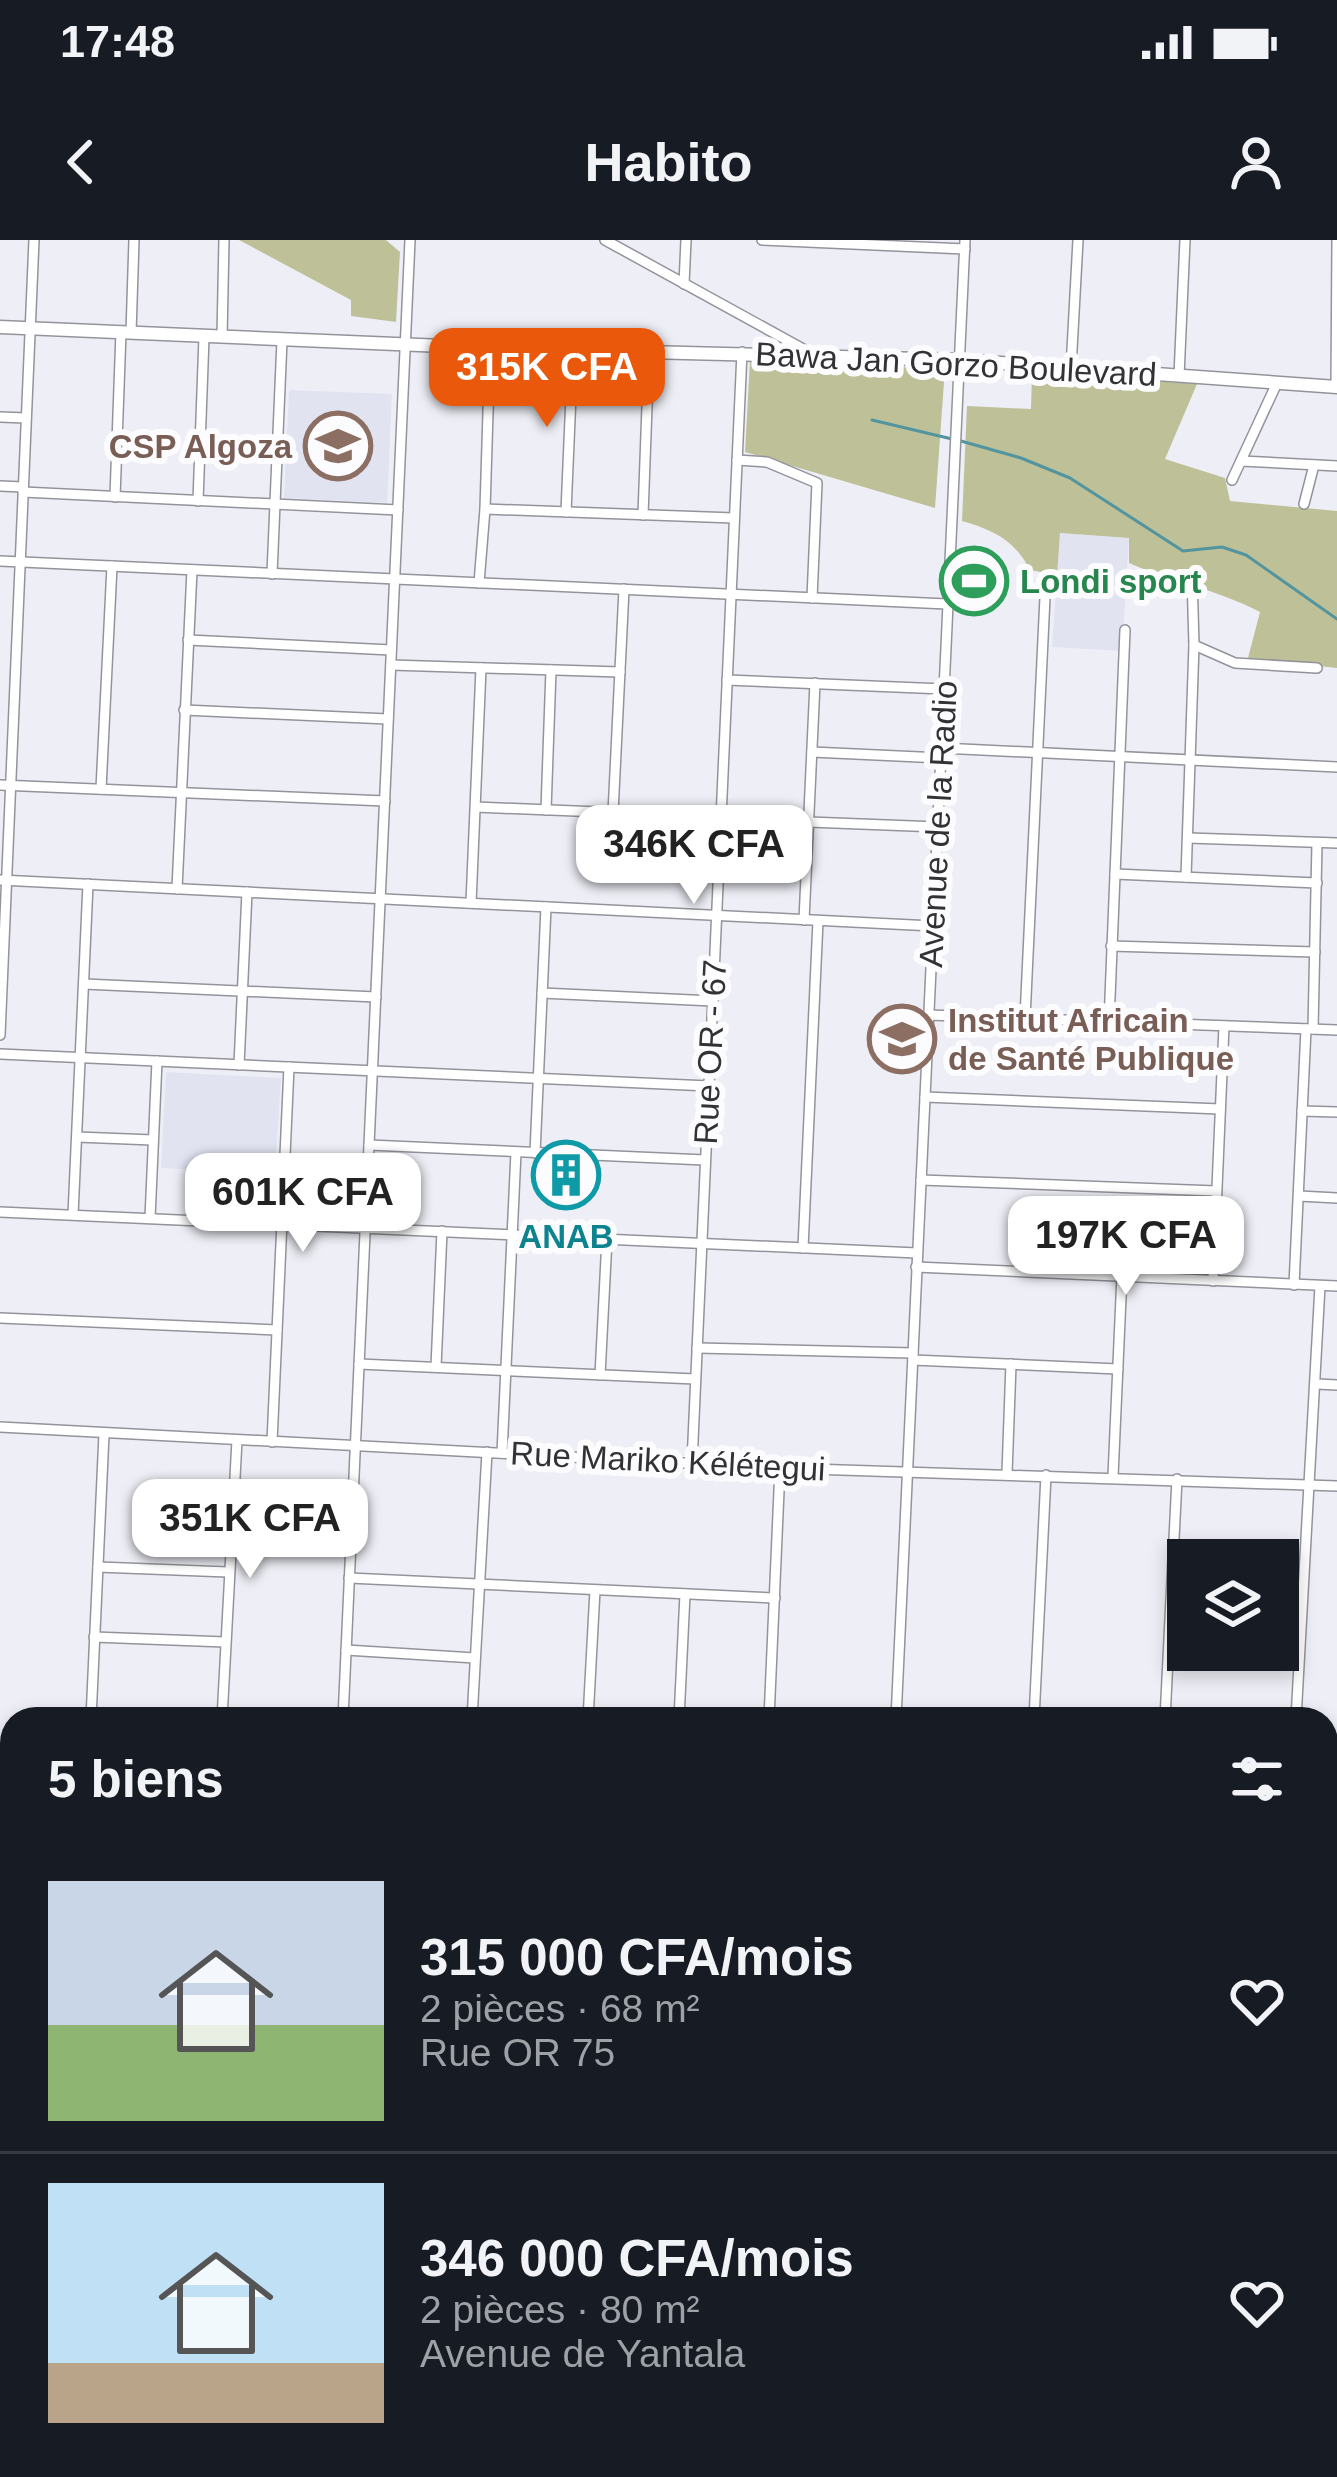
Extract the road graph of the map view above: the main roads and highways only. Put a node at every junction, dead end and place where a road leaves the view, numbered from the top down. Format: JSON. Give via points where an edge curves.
{"nodes":[{"id":1,"x":0,"y":327,"type":"edge"},
{"id":2,"x":1337,"y":387,"type":"edge"}],
"edges":[{"from":1,"to":2,"type":"main road","name":"Bawa Jan Gorzo Boulevard","via":[[960,360]]}]}
